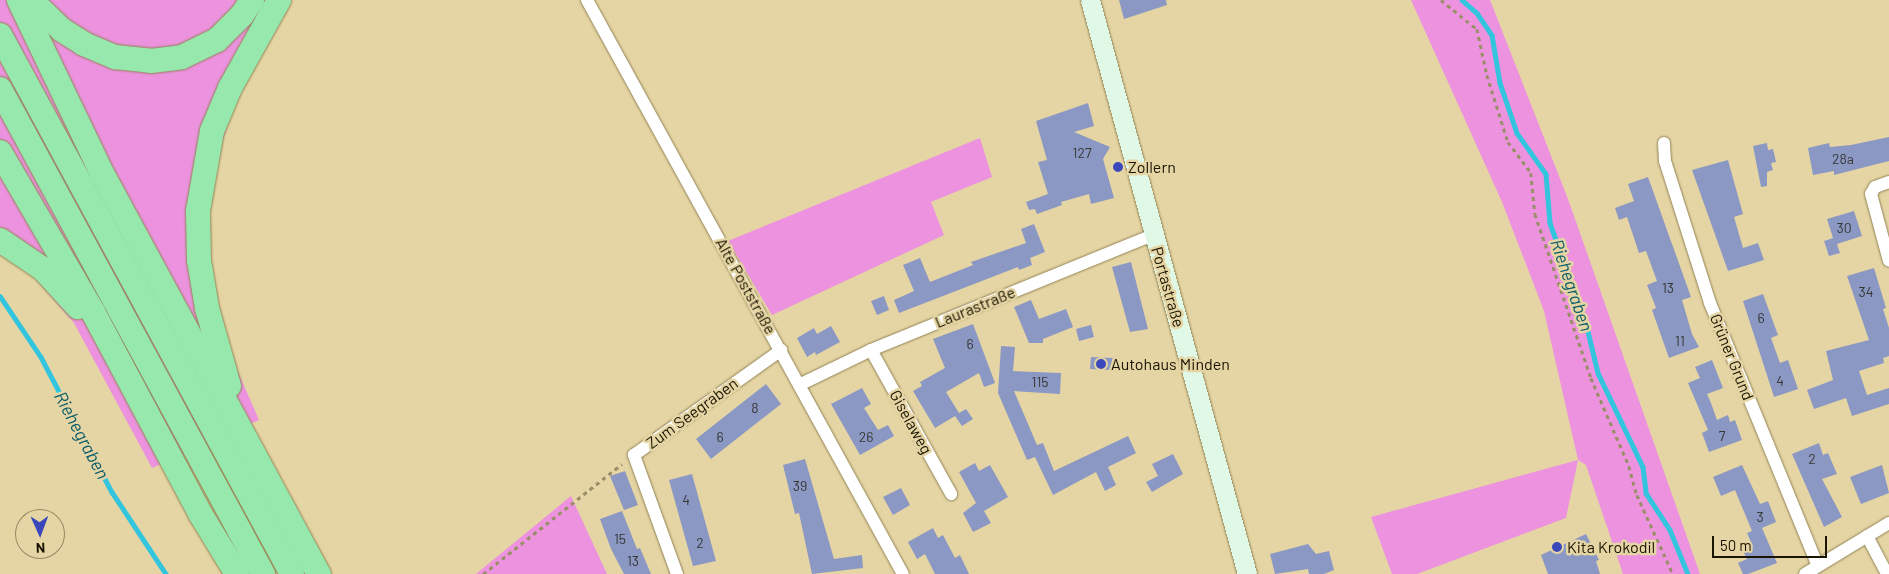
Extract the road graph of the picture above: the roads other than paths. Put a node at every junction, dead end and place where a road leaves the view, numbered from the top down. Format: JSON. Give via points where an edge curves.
{"nodes":[{"id":1,"x":19,"y":0,"type":"edge"},
{"id":2,"x":31,"y":0,"type":"edge"},
{"id":3,"x":252,"y":0,"type":"edge"},
{"id":4,"x":279,"y":0,"type":"edge"},
{"id":5,"x":586,"y":0,"type":"edge"},
{"id":6,"x":1090,"y":0,"type":"edge"},
{"id":7,"x":0,"y":35,"type":"edge"},
{"id":8,"x":0,"y":89,"type":"edge"},
{"id":9,"x":1664,"y":143,"type":"dead end"},
{"id":10,"x":0,"y":152,"type":"edge"},
{"id":11,"x":1889,"y":182,"type":"edge"},
{"id":12,"x":1153,"y":234,"type":"junction"},
{"id":13,"x":0,"y":240,"type":"edge"},
{"id":14,"x":1889,"y":261,"type":"edge"},
{"id":15,"x":781,"y":350,"type":"junction"},
{"id":16,"x":871,"y":350,"type":"junction"},
{"id":17,"x":115,"y":354,"type":"junction"},
{"id":18,"x":799,"y":386,"type":"junction"},
{"id":19,"x":248,"y":442,"type":"junction"},
{"id":20,"x":951,"y":494,"type":"dead end"},
{"id":21,"x":1889,"y":524,"type":"edge"},
{"id":22,"x":1867,"y":536,"type":"junction"},
{"id":23,"x":1818,"y":566,"type":"junction"},
{"id":24,"x":237,"y":574,"type":"edge"},
{"id":25,"x":263,"y":574,"type":"edge"},
{"id":26,"x":292,"y":574,"type":"edge"},
{"id":27,"x":319,"y":574,"type":"edge"},
{"id":28,"x":677,"y":574,"type":"edge"},
{"id":29,"x":903,"y":574,"type":"edge"},
{"id":30,"x":1246,"y":574,"type":"edge"},
{"id":31,"x":1805,"y":574,"type":"edge"},
{"id":32,"x":1887,"y":574,"type":"edge"}],
"edges":[{"from":1,"to":19,"type":"highway","via":[[103,175]]},
{"from":2,"to":3,"type":"highway","via":[[62,30],[84,44],[115,57],[150,61],[182,57],[217,40]]},
{"from":4,"to":19,"type":"highway","via":[[230,88],[212,131],[198,211],[199,260],[207,308]]},
{"from":5,"to":15,"type":"street","name":"Alte Poststraße"},
{"from":6,"to":12,"type":"main road","name":"Portastraße"},
{"from":7,"to":26,"type":"highway"},
{"from":8,"to":25,"type":"highway"},
{"from":9,"to":23,"type":"street","name":"Grüner Grund","via":[[1665,161],[1710,303]]},
{"from":10,"to":17,"type":"highway"},
{"from":11,"to":14,"type":"street","via":[[1875,187],[1871,194]]},
{"from":12,"to":16,"type":"street","name":"Laurastraße"},
{"from":12,"to":30,"type":"main road","name":"Portastraße"},
{"from":13,"to":17,"type":"highway","via":[[43,269]]},
{"from":15,"to":18,"type":"street","name":"Alte Poststraße"},
{"from":15,"to":28,"type":"street","name":"Zum Seegraben","via":[[634,455]]},
{"from":16,"to":18,"type":"street","name":"Laurastraße"},
{"from":16,"to":20,"type":"street","name":"Giselaweg"},
{"from":17,"to":24,"type":"highway","via":[[201,515]]},
{"from":18,"to":29,"type":"street","name":"Alte Poststraße"},
{"from":19,"to":27,"type":"highway"},
{"from":21,"to":22,"type":"street"},
{"from":22,"to":23,"type":"street"},
{"from":22,"to":32,"type":"street"},
{"from":23,"to":31,"type":"street"}]}
